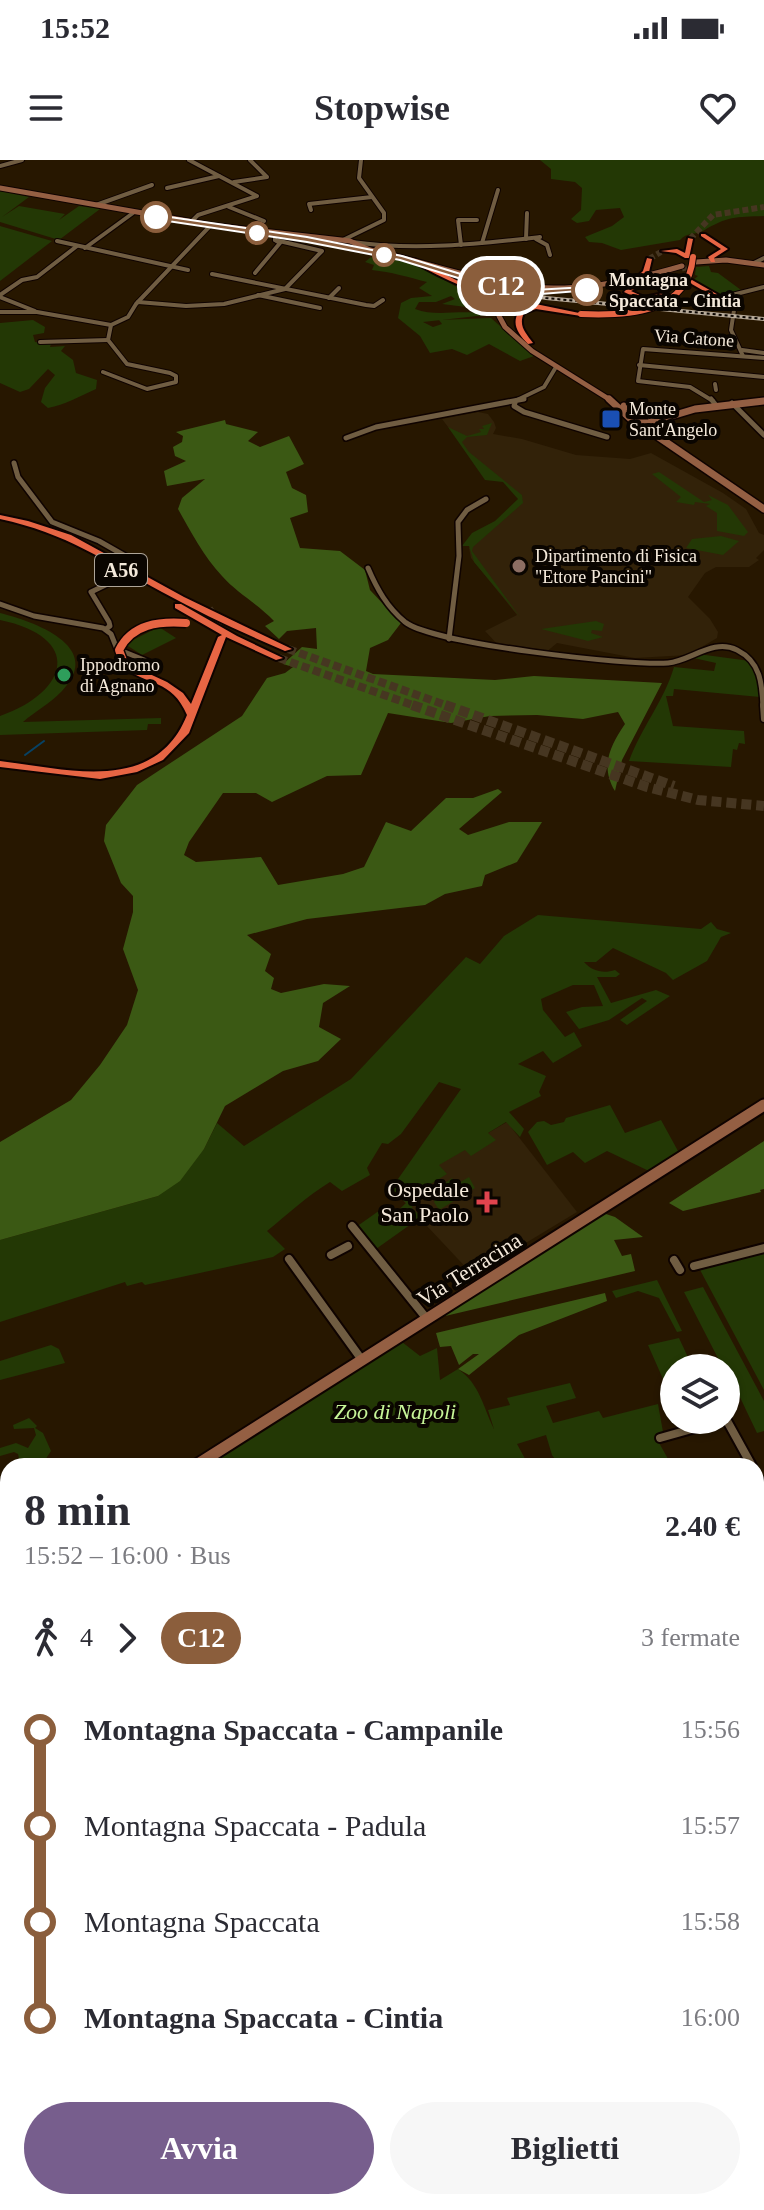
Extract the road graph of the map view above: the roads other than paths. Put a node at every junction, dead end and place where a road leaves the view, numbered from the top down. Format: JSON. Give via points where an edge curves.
{"nodes":[{"id":1,"x":22,"y":160,"type":"edge"},
{"id":2,"x":189,"y":160,"type":"edge"},
{"id":3,"x":250,"y":160,"type":"edge"},
{"id":4,"x":361,"y":160,"type":"edge"},
{"id":5,"x":0,"y":166,"type":"edge"},
{"id":6,"x":219,"y":176,"type":"junction"},
{"id":7,"x":233,"y":183,"type":"junction"},
{"id":8,"x":152,"y":185,"type":"dead end"},
{"id":9,"x":167,"y":188,"type":"dead end"},
{"id":10,"x":0,"y":189,"type":"edge"},
{"id":11,"x":498,"y":190,"type":"dead end"},
{"id":12,"x":372,"y":197,"type":"junction"},
{"id":13,"x":96,"y":205,"type":"junction"},
{"id":14,"x":228,"y":206,"type":"junction"},
{"id":15,"x":311,"y":210,"type":"dead end"},
{"id":16,"x":133,"y":213,"type":"junction"},
{"id":17,"x":527,"y":213,"type":"dead end"},
{"id":18,"x":477,"y":220,"type":"dead end"},
{"id":19,"x":264,"y":221,"type":"dead end"},
{"id":20,"x":191,"y":222,"type":"junction"},
{"id":21,"x":210,"y":226,"type":"junction"},
{"id":22,"x":275,"y":238,"type":"junction"},
{"id":23,"x":526,"y":239,"type":"junction"},
{"id":24,"x":57,"y":241,"type":"dead end"},
{"id":25,"x":346,"y":242,"type":"junction"},
{"id":26,"x":482,"y":243,"type":"junction"},
{"id":27,"x":461,"y":245,"type":"junction"},
{"id":28,"x":77,"y":246,"type":"junction"},
{"id":29,"x":85,"y":248,"type":"junction"},
{"id":30,"x":550,"y":255,"type":"dead end"},
{"id":31,"x":764,"y":258,"type":"edge"},
{"id":32,"x":693,"y":260,"type":"junction"},
{"id":33,"x":415,"y":261,"type":"junction"},
{"id":34,"x":713,"y":261,"type":"junction"},
{"id":35,"x":754,"y":263,"type":"junction"},
{"id":36,"x":170,"y":266,"type":"junction"},
{"id":37,"x":764,"y":266,"type":"edge"},
{"id":38,"x":188,"y":270,"type":"dead end"},
{"id":39,"x":667,"y":271,"type":"junction"},
{"id":40,"x":255,"y":273,"type":"dead end"},
{"id":41,"x":212,"y":274,"type":"dead end"},
{"id":42,"x":679,"y":279,"type":"tunnel mouth"},
{"id":43,"x":480,"y":280,"type":"junction"},
{"id":44,"x":692,"y":282,"type":"dead end"},
{"id":45,"x":632,"y":285,"type":"junction"},
{"id":46,"x":764,"y":287,"type":"edge"},
{"id":47,"x":339,"y":288,"type":"dead end"},
{"id":48,"x":285,"y":289,"type":"junction"},
{"id":49,"x":512,"y":291,"type":"junction"},
{"id":50,"x":524,"y":291,"type":"junction"},
{"id":51,"x":256,"y":294,"type":"junction"},
{"id":52,"x":0,"y":296,"type":"edge"},
{"id":53,"x":329,"y":298,"type":"junction"},
{"id":54,"x":720,"y":298,"type":"junction"},
{"id":55,"x":383,"y":300,"type":"dead end"},
{"id":56,"x":138,"y":302,"type":"junction"},
{"id":57,"x":507,"y":306,"type":"junction"},
{"id":58,"x":320,"y":308,"type":"dead end"},
{"id":59,"x":546,"y":308,"type":"junction"},
{"id":60,"x":0,"y":312,"type":"edge"},
{"id":61,"x":37,"y":312,"type":"junction"},
{"id":62,"x":111,"y":325,"type":"junction"},
{"id":63,"x":108,"y":340,"type":"junction"},
{"id":64,"x":40,"y":342,"type":"dead end"},
{"id":65,"x":530,"y":343,"type":"junction"},
{"id":66,"x":742,"y":353,"type":"junction"},
{"id":67,"x":764,"y":355,"type":"edge"},
{"id":68,"x":639,"y":365,"type":"junction"},
{"id":69,"x":556,"y":367,"type":"junction"},
{"id":70,"x":565,"y":368,"type":"junction"},
{"id":71,"x":103,"y":372,"type":"dead end"},
{"id":72,"x":764,"y":377,"type":"edge"},
{"id":73,"x":764,"y":400,"type":"edge"},
{"id":74,"x":731,"y":402,"type":"junction"},
{"id":75,"x":515,"y":403,"type":"junction"},
{"id":76,"x":716,"y":405,"type":"junction"},
{"id":77,"x":641,"y":413,"type":"junction"},
{"id":78,"x":632,"y":420,"type":"junction"},
{"id":79,"x":652,"y":421,"type":"junction"},
{"id":80,"x":764,"y":435,"type":"edge"},
{"id":81,"x":607,"y":437,"type":"dead end"},
{"id":82,"x":346,"y":438,"type":"dead end"},
{"id":83,"x":14,"y":463,"type":"dead end"},
{"id":84,"x":486,"y":499,"type":"dead end"},
{"id":85,"x":760,"y":506,"type":"edge"},
{"id":86,"x":764,"y":516,"type":"edge"},
{"id":87,"x":0,"y":519,"type":"edge"},
{"id":88,"x":368,"y":568,"type":"dead end"},
{"id":89,"x":138,"y":572,"type":"junction"},
{"id":90,"x":124,"y":576,"type":"dead end"},
{"id":91,"x":0,"y":604,"type":"edge"},
{"id":92,"x":209,"y":609,"type":"tunnel mouth"},
{"id":93,"x":106,"y":629,"type":"junction"},
{"id":94,"x":222,"y":637,"type":"dead end"},
{"id":95,"x":234,"y":638,"type":"junction"},
{"id":96,"x":449,"y":639,"type":"junction"},
{"id":97,"x":288,"y":649,"type":"tunnel mouth"},
{"id":98,"x":279,"y":658,"type":"tunnel mouth"},
{"id":99,"x":154,"y":664,"type":"dead end"},
{"id":100,"x":191,"y":715,"type":"junction"},
{"id":101,"x":764,"y":719,"type":"edge"},
{"id":102,"x":0,"y":764,"type":"edge"},
{"id":103,"x":764,"y":1105,"type":"edge"},
{"id":104,"x":352,"y":1226,"type":"dead end"},
{"id":105,"x":348,"y":1246,"type":"dead end"},
{"id":106,"x":764,"y":1248,"type":"edge"},
{"id":107,"x":331,"y":1255,"type":"dead end"},
{"id":108,"x":289,"y":1259,"type":"dead end"},
{"id":109,"x":674,"y":1260,"type":"dead end"},
{"id":110,"x":694,"y":1266,"type":"dead end"},
{"id":111,"x":680,"y":1270,"type":"dead end"},
{"id":112,"x":427,"y":1319,"type":"junction"},
{"id":113,"x":362,"y":1360,"type":"junction"},
{"id":114,"x":674,"y":1434,"type":"edge"},
{"id":115,"x":733,"y":1434,"type":"edge"},
{"id":116,"x":660,"y":1438,"type":"dead end"},
{"id":117,"x":208,"y":1458,"type":"edge"},
{"id":118,"x":747,"y":1458,"type":"edge"}],
"edges":[{"from":1,"to":5,"type":"street"},
{"from":2,"to":6,"type":"street"},
{"from":3,"to":7,"type":"street","via":[[267,177]]},
{"from":4,"to":12,"type":"street","via":[[359,178]]},
{"from":6,"to":7,"type":"street"},
{"from":6,"to":9,"type":"street"},
{"from":7,"to":14,"type":"street","via":[[257,196]]},
{"from":8,"to":13,"type":"street"},
{"from":10,"to":13,"type":"main road"},
{"from":10,"to":16,"type":"main road"},
{"from":11,"to":26,"type":"street"},
{"from":12,"to":15,"type":"street","via":[[310,204]]},
{"from":12,"to":25,"type":"street","via":[[384,220]]},
{"from":13,"to":20,"type":"main road"},
{"from":14,"to":19,"type":"street"},
{"from":14,"to":20,"type":"street"},
{"from":16,"to":21,"type":"main road"},
{"from":16,"to":29,"type":"street"},
{"from":17,"to":23,"type":"street"},
{"from":18,"to":27,"type":"street","via":[[458,220]]},
{"from":20,"to":25,"type":"main road"},
{"from":21,"to":22,"type":"main road"},
{"from":21,"to":36,"type":"street"},
{"from":22,"to":25,"type":"main road"},
{"from":22,"to":40,"type":"street","via":[[280,243]]},
{"from":22,"to":48,"type":"street","via":[[321,250]]},
{"from":23,"to":26,"type":"street"},
{"from":23,"to":30,"type":"street","via":[[537,237]]},
{"from":24,"to":28,"type":"street"},
{"from":25,"to":27,"type":"street","via":[[392,248]]},
{"from":25,"to":33,"type":"main road"},
{"from":25,"to":43,"type":"main road"},
{"from":26,"to":27,"type":"street"},
{"from":28,"to":29,"type":"street"},
{"from":28,"to":52,"type":"street","via":[[37,277],[21,280]]},
{"from":29,"to":36,"type":"street"},
{"from":31,"to":35,"type":"street"},
{"from":32,"to":32,"type":"highway","via":[[690,239],[662,251],[677,251]]},
{"from":32,"to":34,"type":"main road"},
{"from":32,"to":34,"type":"highway","via":[[703,234],[725,249],[711,257]]},
{"from":32,"to":37,"type":"main road"},
{"from":32,"to":45,"type":"highway","bridge":true,"via":[[682,280],[664,295],[640,298]]},
{"from":32,"to":59,"type":"highway","bridge":true,"via":[[688,282],[674,298],[633,310],[581,314]]},
{"from":33,"to":43,"type":"main road"},
{"from":33,"to":59,"type":"highway","via":[[483,295]]},
{"from":34,"to":35,"type":"main road"},
{"from":35,"to":37,"type":"main road"},
{"from":36,"to":38,"type":"street"},
{"from":36,"to":56,"type":"street"},
{"from":39,"to":45,"type":"main road"},
{"from":39,"to":45,"type":"highway","via":[[653,270],[648,261],[646,272]]},
{"from":39,"to":45,"type":"main road","via":[[682,268]]},
{"from":41,"to":48,"type":"street"},
{"from":42,"to":45,"type":"highway"},
{"from":43,"to":49,"type":"main road"},
{"from":43,"to":50,"type":"main road"},
{"from":44,"to":54,"type":"highway"},
{"from":45,"to":50,"type":"main road"},
{"from":46,"to":54,"type":"street"},
{"from":47,"to":53,"type":"street"},
{"from":48,"to":51,"type":"street"},
{"from":48,"to":53,"type":"street"},
{"from":49,"to":50,"type":"main road","bridge":true},
{"from":49,"to":57,"type":"main road"},
{"from":50,"to":57,"type":"main road","bridge":true},
{"from":51,"to":56,"type":"street","via":[[192,306]]},
{"from":51,"to":58,"type":"street"},
{"from":52,"to":61,"type":"street"},
{"from":53,"to":55,"type":"street","via":[[373,306]]},
{"from":54,"to":66,"type":"street","via":[[734,310],[731,330]]},
{"from":56,"to":62,"type":"street","via":[[128,317]]},
{"from":57,"to":65,"type":"main road","via":[[507,322]]},
{"from":57,"to":69,"type":"main road","via":[[501,322]]},
{"from":59,"to":65,"type":"highway","via":[[530,308],[519,315],[518,326]]},
{"from":60,"to":61,"type":"street"},
{"from":61,"to":62,"type":"street"},
{"from":62,"to":63,"type":"street"},
{"from":63,"to":64,"type":"street"},
{"from":63,"to":71,"type":"street","via":[[129,365],[170,373],[176,382],[147,389]]},
{"from":65,"to":70,"type":"main road"},
{"from":66,"to":67,"type":"street","name":"Via Catone"},
{"from":66,"to":68,"type":"street","name":"Via Catone","via":[[643,349]]},
{"from":68,"to":72,"type":"street"},
{"from":68,"to":76,"type":"street","name":"Via Catone","via":[[638,381],[695,387]]},
{"from":69,"to":70,"type":"main road"},
{"from":69,"to":75,"type":"street","via":[[544,387]]},
{"from":69,"to":78,"type":"main road","via":[[617,404]]},
{"from":70,"to":77,"type":"main road"},
{"from":73,"to":74,"type":"main road"},
{"from":74,"to":76,"type":"main road"},
{"from":74,"to":80,"type":"street"},
{"from":75,"to":81,"type":"street","via":[[524,412]]},
{"from":75,"to":82,"type":"street","via":[[368,428]]},
{"from":76,"to":77,"type":"main road"},
{"from":76,"to":79,"type":"main road"},
{"from":77,"to":78,"type":"main road"},
{"from":77,"to":79,"type":"main road"},
{"from":78,"to":79,"type":"main road"},
{"from":78,"to":85,"type":"main road"},
{"from":79,"to":85,"type":"main road"},
{"from":83,"to":89,"type":"street","via":[[18,477],[52,522],[141,565]]},
{"from":84,"to":96,"type":"street","via":[[458,522]]},
{"from":85,"to":86,"type":"main road"},
{"from":87,"to":89,"type":"highway","number":"A56","via":[[70,536]]},
{"from":87,"to":95,"type":"highway","number":"A56","via":[[92,552]]},
{"from":88,"to":96,"type":"street","via":[[379,595],[407,624]]},
{"from":89,"to":92,"type":"highway"},
{"from":89,"to":97,"type":"highway","number":"A56","via":[[205,612]]},
{"from":90,"to":93,"type":"street","via":[[91,592],[109,622]]},
{"from":91,"to":93,"type":"street"},
{"from":93,"to":99,"type":"street","via":[[120,650]]},
{"from":94,"to":100,"type":"highway"},
{"from":95,"to":98,"type":"highway","number":"A56"},
{"from":95,"to":100,"type":"highway","bridge":true,"via":[[186,623],[157,623],[132,633],[119,650],[125,666],[179,691]]},
{"from":96,"to":101,"type":"street","via":[[635,664],[672,663],[712,648],[732,647],[761,673]]},
{"from":100,"to":102,"type":"highway","via":[[171,749],[128,772],[90,776]]},
{"from":103,"to":112,"type":"main road","name":"Via Terracina"},
{"from":104,"to":112,"type":"street"},
{"from":105,"to":107,"type":"street"},
{"from":106,"to":110,"type":"street"},
{"from":108,"to":113,"type":"street"},
{"from":109,"to":111,"type":"street"},
{"from":112,"to":113,"type":"main road","name":"Via Terracina"},
{"from":113,"to":117,"type":"main road","name":"Via Terracina"},
{"from":114,"to":116,"type":"street"},
{"from":115,"to":118,"type":"street"}]}
